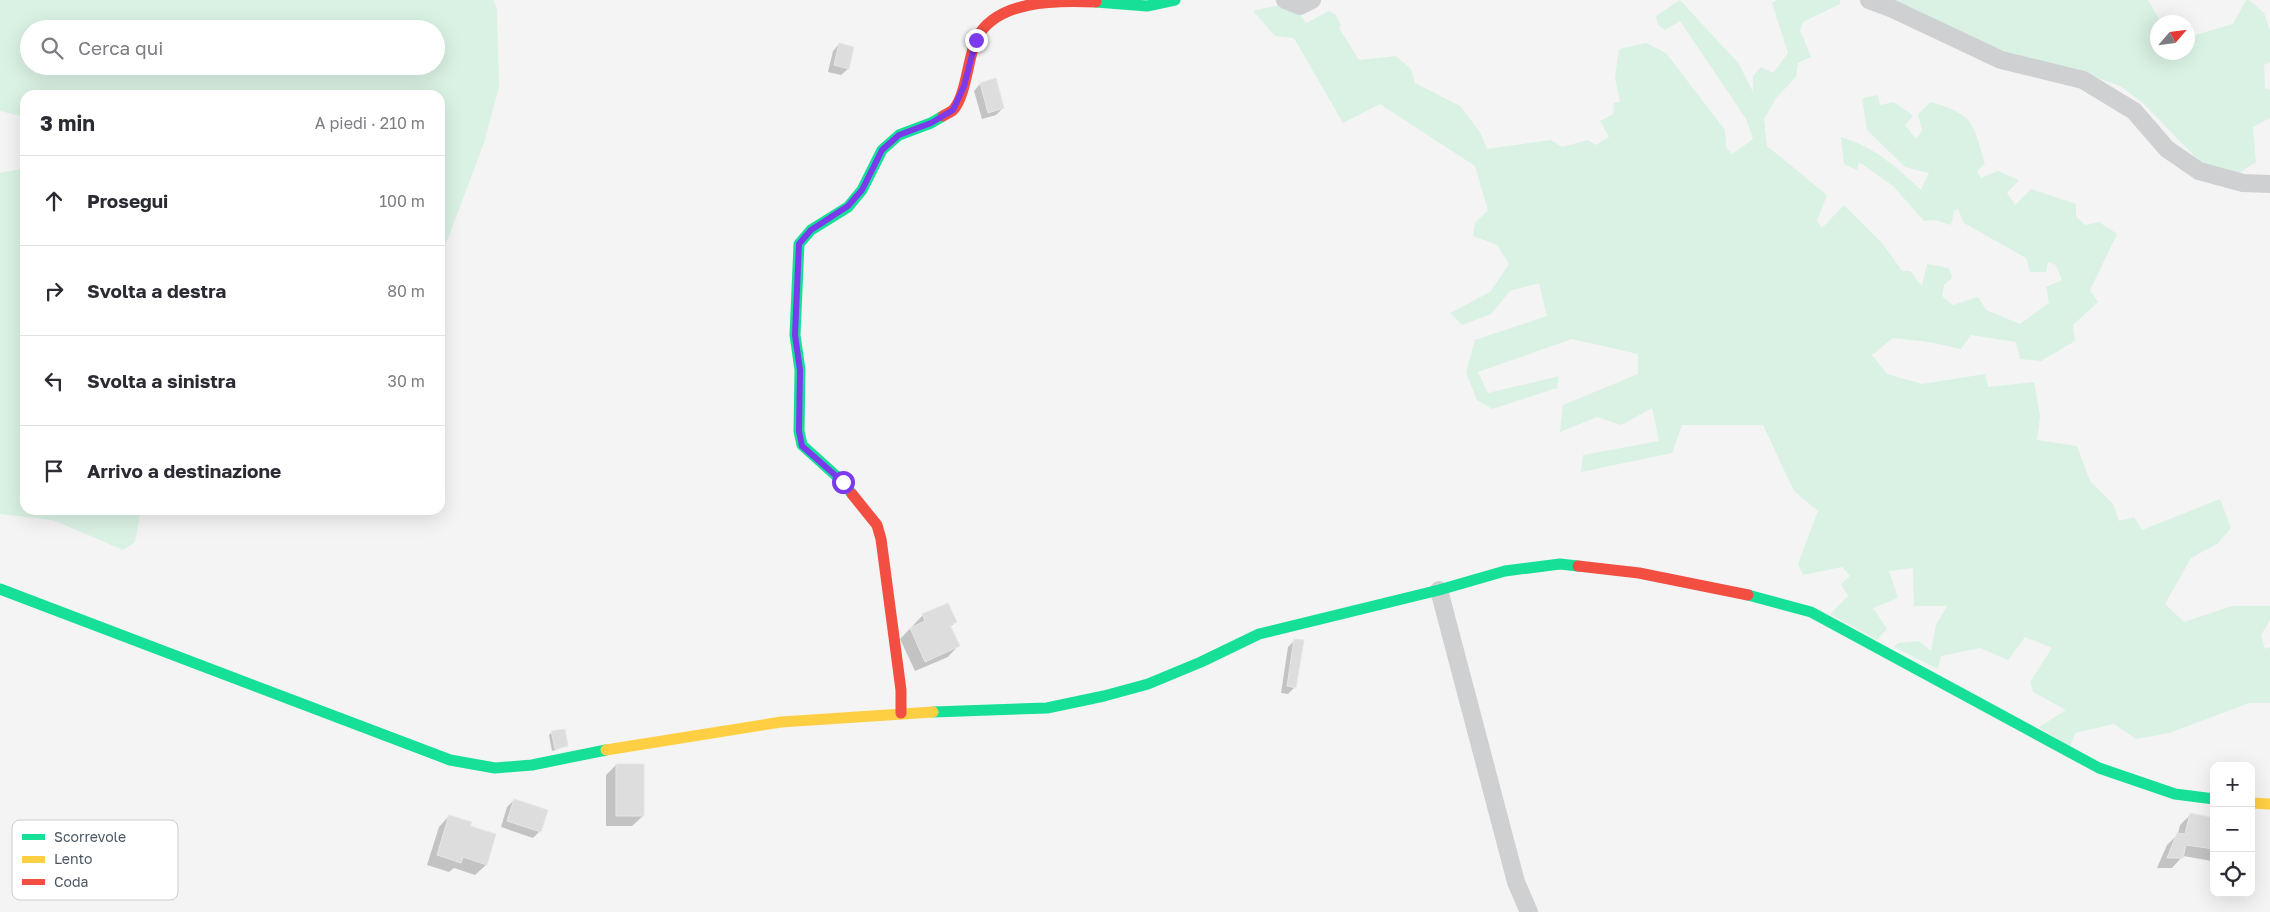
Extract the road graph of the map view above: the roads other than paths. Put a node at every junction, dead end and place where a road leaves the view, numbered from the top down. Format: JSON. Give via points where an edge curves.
{"nodes":[{"id":1,"x":1175,"y":0,"type":"edge"},
{"id":2,"x":1285,"y":0,"type":"edge"},
{"id":3,"x":1312,"y":0,"type":"edge"},
{"id":4,"x":1869,"y":0,"type":"edge"},
{"id":5,"x":2270,"y":184,"type":"edge"},
{"id":6,"x":0,"y":590,"type":"edge"},
{"id":7,"x":1440,"y":590,"type":"junction"},
{"id":8,"x":901,"y":713,"type":"junction"},
{"id":9,"x":2210,"y":798,"type":"edge"},
{"id":10,"x":2255,"y":803,"type":"edge"},
{"id":11,"x":2270,"y":804,"type":"edge"},
{"id":12,"x":1529,"y":912,"type":"edge"}],
"edges":[{"from":1,"to":8,"type":"street","via":[[1146,6],[1056,0],[1024,3],[1001,12],[986,24],[976,40],[964,86],[953,110],[931,123],[899,135],[882,150],[862,190],[848,206],[811,230],[799,244],[795,335],[800,370],[799,431],[802,446],[843,482],[877,525],[901,690]]},
{"from":2,"to":3,"type":"street","via":[[1300,6]]},
{"from":4,"to":5,"type":"street","via":[[2001,60],[2083,80],[2134,110],[2167,149],[2199,171],[2243,183]]},
{"from":6,"to":8,"type":"street","via":[[450,760],[495,768],[532,765],[780,722]]},
{"from":7,"to":8,"type":"street","via":[[1259,634],[1148,684],[1104,696],[1047,708]]},
{"from":7,"to":9,"type":"street","via":[[1505,571],[1560,564],[1639,573],[1735,591],[1811,612],[2099,768],[2175,794]]},
{"from":7,"to":12,"type":"street","via":[[1516,882]]},
{"from":10,"to":11,"type":"street"}]}
